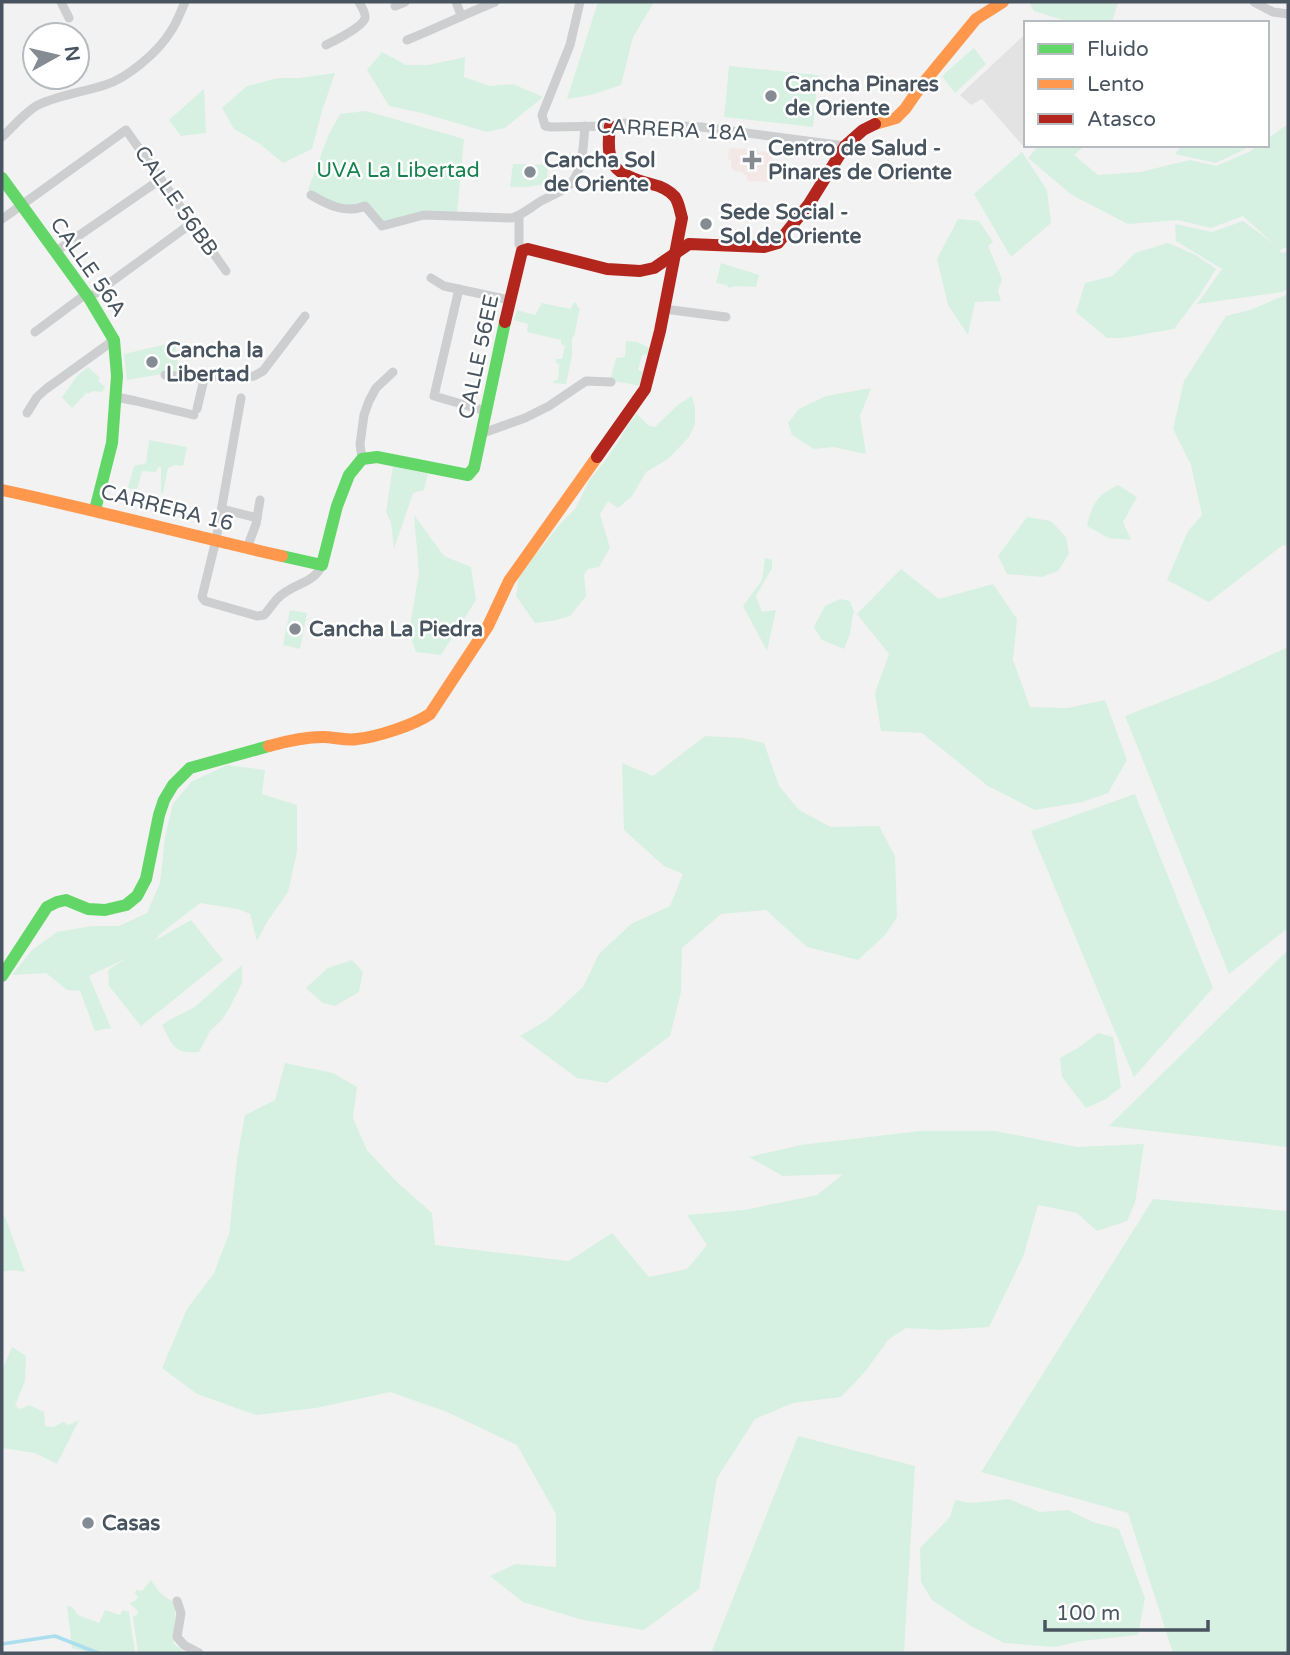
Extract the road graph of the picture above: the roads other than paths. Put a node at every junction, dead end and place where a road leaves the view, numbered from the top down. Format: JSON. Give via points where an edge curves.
{"nodes":[{"id":1,"x":61,"y":2,"type":"edge"},
{"id":2,"x":185,"y":2,"type":"edge"},
{"id":3,"x":359,"y":2,"type":"edge"},
{"id":4,"x":405,"y":2,"type":"edge"},
{"id":5,"x":456,"y":2,"type":"edge"},
{"id":6,"x":495,"y":2,"type":"edge"},
{"id":7,"x":580,"y":2,"type":"edge"},
{"id":8,"x":1003,"y":2,"type":"edge"},
{"id":9,"x":1254,"y":2,"type":"edge"},
{"id":10,"x":395,"y":6,"type":"dead end"},
{"id":11,"x":1288,"y":14,"type":"edge"},
{"id":12,"x":461,"y":15,"type":"junction"},
{"id":13,"x":69,"y":18,"type":"dead end"},
{"id":14,"x":407,"y":40,"type":"dead end"},
{"id":15,"x":326,"y":45,"type":"dead end"},
{"id":16,"x":585,"y":125,"type":"junction"},
{"id":17,"x":610,"y":126,"type":"junction"},
{"id":18,"x":2,"y":137,"type":"edge"},
{"id":19,"x":845,"y":146,"type":"junction"},
{"id":20,"x":2,"y":178,"type":"edge"},
{"id":21,"x":161,"y":178,"type":"junction"},
{"id":22,"x":311,"y":195,"type":"dead end"},
{"id":23,"x":22,"y":205,"type":"junction"},
{"id":24,"x":519,"y":216,"type":"junction"},
{"id":25,"x":2,"y":219,"type":"edge"},
{"id":26,"x":192,"y":223,"type":"junction"},
{"id":27,"x":525,"y":250,"type":"junction"},
{"id":28,"x":55,"y":252,"type":"junction"},
{"id":29,"x":674,"y":254,"type":"junction"},
{"id":30,"x":226,"y":271,"type":"dead end"},
{"id":31,"x":431,"y":278,"type":"dead end"},
{"id":32,"x":459,"y":289,"type":"junction"},
{"id":33,"x":87,"y":296,"type":"junction"},
{"id":34,"x":510,"y":300,"type":"junction"},
{"id":35,"x":664,"y":309,"type":"junction"},
{"id":36,"x":305,"y":316,"type":"dead end"},
{"id":37,"x":726,"y":317,"type":"dead end"},
{"id":38,"x":35,"y":332,"type":"dead end"},
{"id":39,"x":114,"y":340,"type":"junction"},
{"id":40,"x":393,"y":372,"type":"dead end"},
{"id":41,"x":164,"y":375,"type":"dead end"},
{"id":42,"x":205,"y":375,"type":"junction"},
{"id":43,"x":611,"y":382,"type":"dead end"},
{"id":44,"x":116,"y":397,"type":"junction"},
{"id":45,"x":241,"y":398,"type":"dead end"},
{"id":46,"x":486,"y":411,"type":"junction"},
{"id":47,"x":27,"y":413,"type":"dead end"},
{"id":48,"x":483,"y":433,"type":"junction"},
{"id":49,"x":362,"y":459,"type":"junction"},
{"id":50,"x":2,"y":490,"type":"edge"},
{"id":51,"x":260,"y":500,"type":"dead end"},
{"id":52,"x":222,"y":509,"type":"junction"},
{"id":53,"x":95,"y":510,"type":"junction"},
{"id":54,"x":257,"y":518,"type":"junction"},
{"id":55,"x":216,"y":540,"type":"junction"},
{"id":56,"x":247,"y":548,"type":"junction"},
{"id":57,"x":322,"y":565,"type":"junction"},
{"id":58,"x":2,"y":976,"type":"edge"},
{"id":59,"x":177,"y":1601,"type":"dead end"},
{"id":60,"x":199,"y":1653,"type":"edge"}],
"edges":[{"from":1,"to":13,"type":"street"},
{"from":2,"to":18,"type":"street","via":[[172,31],[130,72],[109,84],[35,106]]},
{"from":3,"to":15,"type":"street","via":[[365,19],[361,25]]},
{"from":4,"to":10,"type":"street"},
{"from":5,"to":12,"type":"street"},
{"from":6,"to":12,"type":"street"},
{"from":7,"to":16,"type":"street","name":"CARRERA 18A","via":[[570,46],[541,115],[545,126]]},
{"from":8,"to":19,"type":"street","via":[[976,19],[896,118],[872,125]]},
{"from":9,"to":11,"type":"street"},
{"from":12,"to":14,"type":"street"},
{"from":16,"to":17,"type":"street","name":"CARRERA 18A"},
{"from":16,"to":24,"type":"street","via":[[576,178]]},
{"from":17,"to":19,"type":"street","name":"CARRERA 18A","via":[[701,127]]},
{"from":17,"to":29,"type":"street","via":[[611,162],[628,177],[665,188],[677,199],[682,218]]},
{"from":19,"to":29,"type":"street","via":[[804,212],[778,243],[764,247],[689,244]]},
{"from":20,"to":23,"type":"street","name":"CALLE 56A"},
{"from":21,"to":23,"type":"street","name":"CALLE 56BB","via":[[126,130]]},
{"from":21,"to":26,"type":"street","name":"CALLE 56BB"},
{"from":21,"to":28,"type":"street"},
{"from":22,"to":24,"type":"street","via":[[340,208],[365,206],[382,226],[424,215]]},
{"from":23,"to":25,"type":"street"},
{"from":23,"to":28,"type":"street","name":"CALLE 56A"},
{"from":24,"to":27,"type":"street","via":[[519,244]]},
{"from":26,"to":30,"type":"street","name":"CALLE 56BB"},
{"from":26,"to":33,"type":"street"},
{"from":27,"to":29,"type":"street","via":[[607,269],[640,271],[654,268]]},
{"from":27,"to":34,"type":"street","name":"CALLE 56EE"},
{"from":28,"to":33,"type":"street","name":"CALLE 56A"},
{"from":29,"to":35,"type":"street"},
{"from":31,"to":32,"type":"street"},
{"from":32,"to":34,"type":"street"},
{"from":32,"to":46,"type":"street","via":[[434,396]]},
{"from":33,"to":38,"type":"street"},
{"from":33,"to":39,"type":"street","name":"CALLE 56A"},
{"from":34,"to":46,"type":"street","name":"CALLE 56EE"},
{"from":35,"to":37,"type":"street"},
{"from":35,"to":58,"type":"street","via":[[645,389],[509,581],[488,626],[430,714],[370,737],[294,739],[190,768],[164,800],[146,879],[137,896],[105,910],[66,900],[47,907]]},
{"from":36,"to":42,"type":"street","via":[[263,371],[246,377]]},
{"from":39,"to":44,"type":"street","name":"CALLE 56A"},
{"from":39,"to":47,"type":"street","via":[[46,389]]},
{"from":40,"to":49,"type":"street","via":[[369,401],[360,444]]},
{"from":41,"to":42,"type":"street"},
{"from":42,"to":44,"type":"street","via":[[195,412]]},
{"from":43,"to":48,"type":"street","via":[[586,381],[549,406]]},
{"from":44,"to":53,"type":"street","name":"CALLE 56A","via":[[112,443]]},
{"from":45,"to":52,"type":"street"},
{"from":46,"to":48,"type":"street","name":"CALLE 56EE"},
{"from":48,"to":49,"type":"street","name":"CALLE 56EE","via":[[468,475],[377,457]]},
{"from":49,"to":57,"type":"street","via":[[349,475],[337,506]]},
{"from":50,"to":53,"type":"street","name":"CARRERA 16"},
{"from":51,"to":54,"type":"street"},
{"from":52,"to":54,"type":"street"},
{"from":52,"to":55,"type":"street"},
{"from":53,"to":55,"type":"street","name":"CARRERA 16"},
{"from":54,"to":56,"type":"street"},
{"from":55,"to":56,"type":"street","name":"CARRERA 16"},
{"from":55,"to":57,"type":"street","via":[[202,597],[257,616],[316,576]]},
{"from":56,"to":57,"type":"street","name":"CARRERA 16"},
{"from":59,"to":60,"type":"street","via":[[181,1613],[177,1637]]}]}
